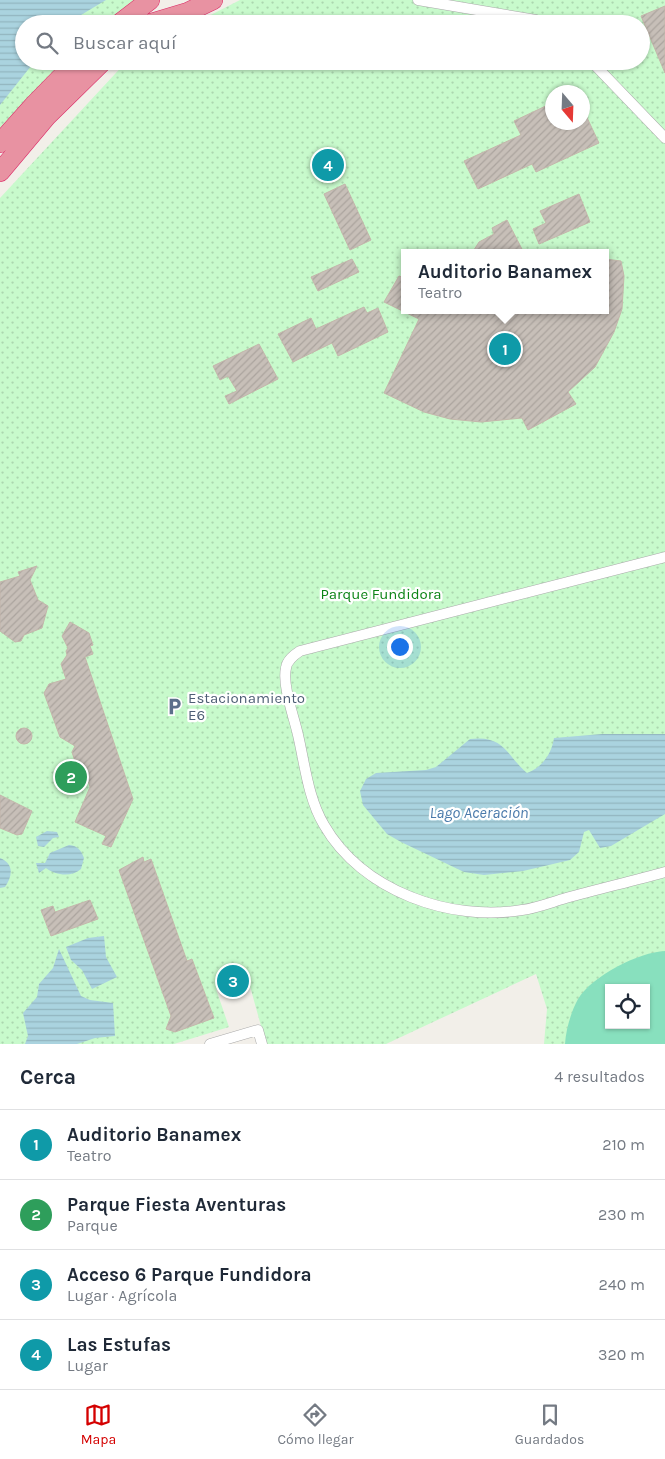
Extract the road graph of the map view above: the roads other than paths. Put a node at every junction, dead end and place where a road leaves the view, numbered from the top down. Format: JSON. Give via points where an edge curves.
{"nodes":[{"id":1,"x":150,"y":0,"type":"edge"},
{"id":2,"x":180,"y":0,"type":"edge"},
{"id":3,"x":213,"y":0,"type":"edge"},
{"id":4,"x":418,"y":0,"type":"edge"},
{"id":5,"x":131,"y":15,"type":"edge"},
{"id":6,"x":160,"y":15,"type":"edge"},
{"id":7,"x":178,"y":15,"type":"edge"},
{"id":8,"x":506,"y":15,"type":"edge"},
{"id":9,"x":68,"y":70,"type":"edge"},
{"id":10,"x":95,"y":70,"type":"edge"},
{"id":11,"x":600,"y":70,"type":"edge"},
{"id":12,"x":665,"y":138,"type":"edge"},
{"id":13,"x":0,"y":143,"type":"edge"},
{"id":14,"x":0,"y":172,"type":"edge"},
{"id":15,"x":665,"y":557,"type":"edge"},
{"id":16,"x":665,"y":872,"type":"edge"},
{"id":17,"x":210,"y":1044,"type":"edge"},
{"id":18,"x":262,"y":1044,"type":"edge"}],
"edges":[{"from":1,"to":5,"type":"highway"},
{"from":2,"to":6,"type":"highway"},
{"from":3,"to":7,"type":"highway"},
{"from":4,"to":8,"type":"street"},
{"from":9,"to":13,"type":"highway"},
{"from":10,"to":14,"type":"highway","via":[[47,116]]},
{"from":11,"to":12,"type":"street"},
{"from":15,"to":16,"type":"street","via":[[300,651],[290,658],[286,667],[312,799],[324,826],[343,851],[366,872],[395,890],[454,910],[522,910]]},
{"from":17,"to":18,"type":"street","via":[[258,1030]]}]}
